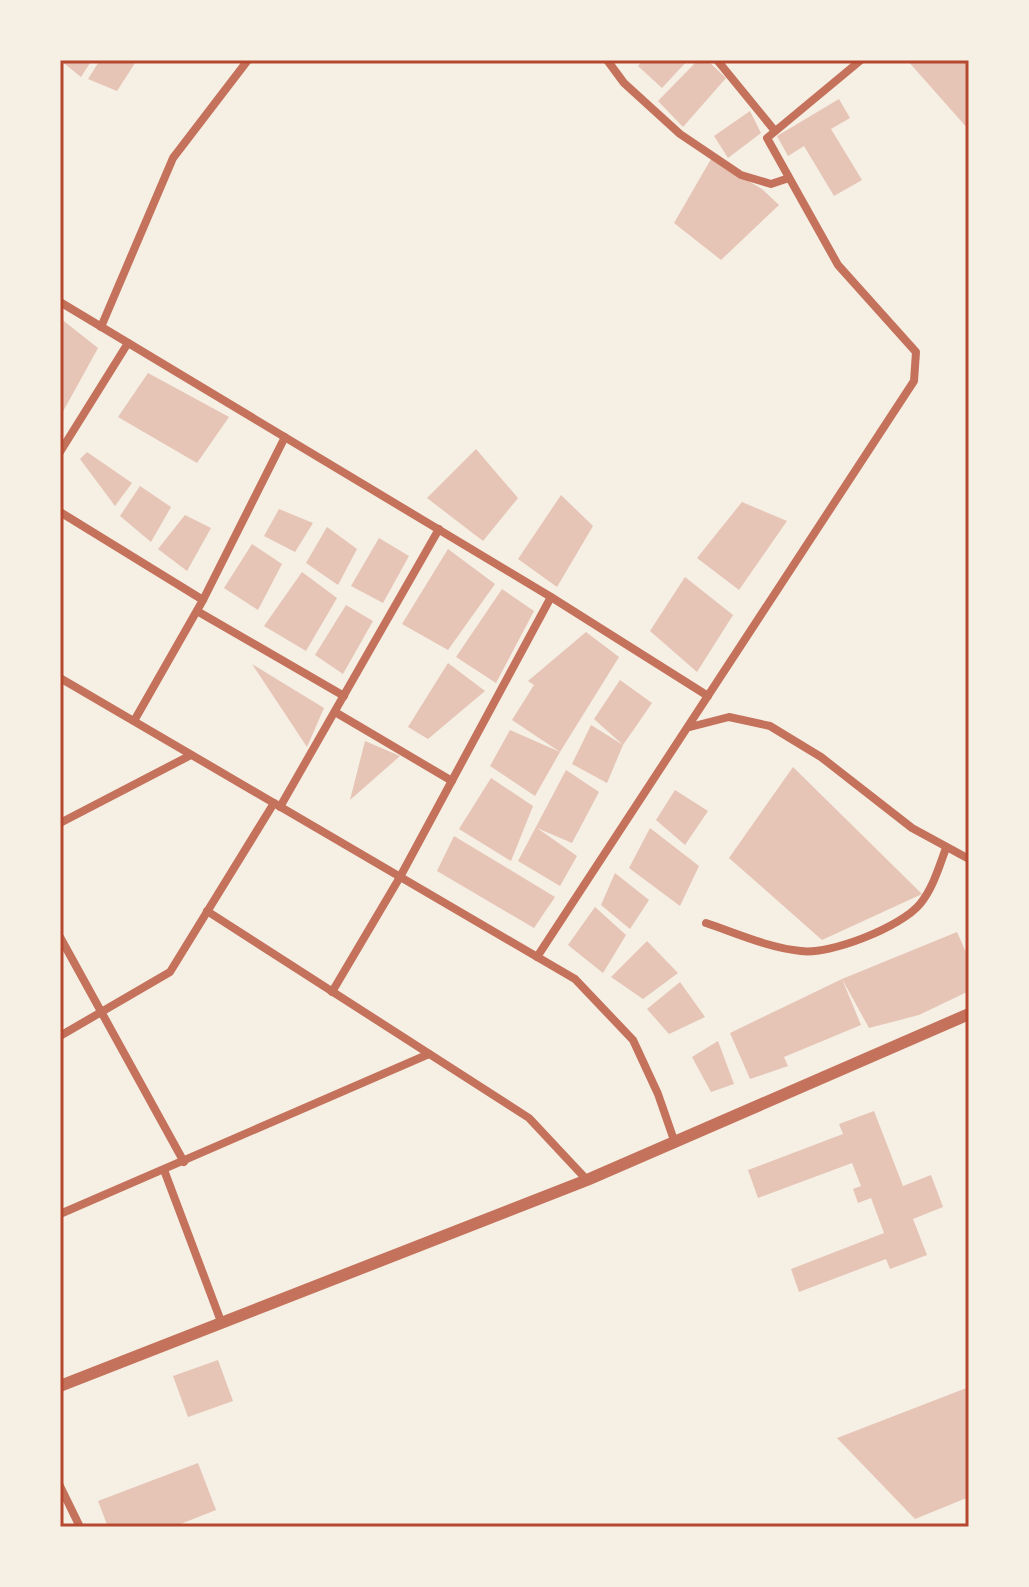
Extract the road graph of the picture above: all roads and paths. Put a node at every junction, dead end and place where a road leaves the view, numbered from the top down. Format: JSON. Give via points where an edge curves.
{"nodes":[{"id":1,"x":248,"y":60,"type":"edge"},
{"id":2,"x":607,"y":60,"type":"edge"},
{"id":3,"x":717,"y":60,"type":"edge"},
{"id":4,"x":861,"y":60,"type":"edge"},
{"id":5,"x":775,"y":131,"type":"junction"},
{"id":6,"x":789,"y":178,"type":"junction"},
{"id":7,"x":60,"y":302,"type":"edge"},
{"id":8,"x":101,"y":327,"type":"junction"},
{"id":9,"x":128,"y":343,"type":"junction"},
{"id":10,"x":285,"y":437,"type":"junction"},
{"id":11,"x":60,"y":452,"type":"edge"},
{"id":12,"x":60,"y":512,"type":"edge"},
{"id":13,"x":439,"y":529,"type":"junction"},
{"id":14,"x":551,"y":597,"type":"junction"},
{"id":15,"x":203,"y":600,"type":"junction"},
{"id":16,"x":197,"y":611,"type":"junction"},
{"id":17,"x":60,"y":678,"type":"edge"},
{"id":18,"x":344,"y":696,"type":"junction"},
{"id":19,"x":708,"y":696,"type":"junction"},
{"id":20,"x":335,"y":712,"type":"junction"},
{"id":21,"x":134,"y":721,"type":"junction"},
{"id":22,"x":689,"y":728,"type":"junction"},
{"id":23,"x":191,"y":755,"type":"junction"},
{"id":24,"x":452,"y":781,"type":"junction"},
{"id":25,"x":277,"y":805,"type":"junction"},
{"id":26,"x":60,"y":823,"type":"edge"},
{"id":27,"x":946,"y":848,"type":"junction"},
{"id":28,"x":969,"y":859,"type":"edge"},
{"id":29,"x":400,"y":877,"type":"junction"},
{"id":30,"x":207,"y":911,"type":"junction"},
{"id":31,"x":706,"y":923,"type":"dead end"},
{"id":32,"x":60,"y":937,"type":"edge"},
{"id":33,"x":537,"y":957,"type":"junction"},
{"id":34,"x":332,"y":992,"type":"junction"},
{"id":35,"x":101,"y":1012,"type":"junction"},
{"id":36,"x":969,"y":1014,"type":"edge"},
{"id":37,"x":60,"y":1036,"type":"edge"},
{"id":38,"x":429,"y":1054,"type":"junction"},
{"id":39,"x":675,"y":1143,"type":"junction"},
{"id":40,"x":184,"y":1162,"type":"junction"},
{"id":41,"x":164,"y":1170,"type":"junction"},
{"id":42,"x":587,"y":1180,"type":"junction"},
{"id":43,"x":60,"y":1214,"type":"edge"},
{"id":44,"x":222,"y":1324,"type":"junction"},
{"id":45,"x":60,"y":1386,"type":"edge"},
{"id":46,"x":60,"y":1486,"type":"edge"},
{"id":47,"x":80,"y":1527,"type":"edge"}],
"edges":[{"from":1,"to":8,"type":"street","via":[[173,158]]},
{"from":2,"to":6,"type":"street","via":[[624,83],[680,134],[741,175],[771,184]]},
{"from":3,"to":5,"type":"street"},
{"from":4,"to":5,"type":"street"},
{"from":5,"to":6,"type":"street","via":[[767,138]]},
{"from":6,"to":19,"type":"street","via":[[838,265],[916,352],[914,381]]},
{"from":7,"to":8,"type":"street"},
{"from":8,"to":9,"type":"street"},
{"from":9,"to":10,"type":"street"},
{"from":9,"to":11,"type":"street"},
{"from":10,"to":13,"type":"street"},
{"from":10,"to":15,"type":"street"},
{"from":12,"to":15,"type":"street"},
{"from":13,"to":14,"type":"street"},
{"from":13,"to":18,"type":"street"},
{"from":14,"to":19,"type":"street"},
{"from":14,"to":24,"type":"street"},
{"from":15,"to":16,"type":"street"},
{"from":16,"to":18,"type":"street"},
{"from":16,"to":21,"type":"street"},
{"from":17,"to":21,"type":"street"},
{"from":18,"to":20,"type":"street"},
{"from":19,"to":22,"type":"street"},
{"from":20,"to":24,"type":"street"},
{"from":20,"to":25,"type":"street"},
{"from":21,"to":23,"type":"street"},
{"from":22,"to":27,"type":"street","via":[[729,717],[770,726]]},
{"from":22,"to":33,"type":"street"},
{"from":23,"to":25,"type":"street"},
{"from":23,"to":26,"type":"street"},
{"from":24,"to":29,"type":"street"},
{"from":25,"to":29,"type":"street"},
{"from":25,"to":30,"type":"street"},
{"from":27,"to":28,"type":"street"},
{"from":27,"to":31,"type":"street","via":[[929,890],[914,910],[894,924],[833,948],[797,951]]},
{"from":29,"to":33,"type":"street"},
{"from":29,"to":34,"type":"street"},
{"from":30,"to":34,"type":"street"},
{"from":30,"to":35,"type":"street","via":[[170,972]]},
{"from":32,"to":35,"type":"street"},
{"from":33,"to":39,"type":"street","via":[[575,979],[633,1040]]},
{"from":34,"to":38,"type":"street"},
{"from":35,"to":37,"type":"street"},
{"from":35,"to":40,"type":"street"},
{"from":36,"to":39,"type":"street"},
{"from":38,"to":40,"type":"street"},
{"from":38,"to":42,"type":"street","via":[[529,1118]]},
{"from":39,"to":42,"type":"street"},
{"from":40,"to":41,"type":"street"},
{"from":41,"to":43,"type":"street"},
{"from":41,"to":44,"type":"street"},
{"from":42,"to":44,"type":"street"},
{"from":44,"to":45,"type":"street"},
{"from":46,"to":47,"type":"street"}]}
